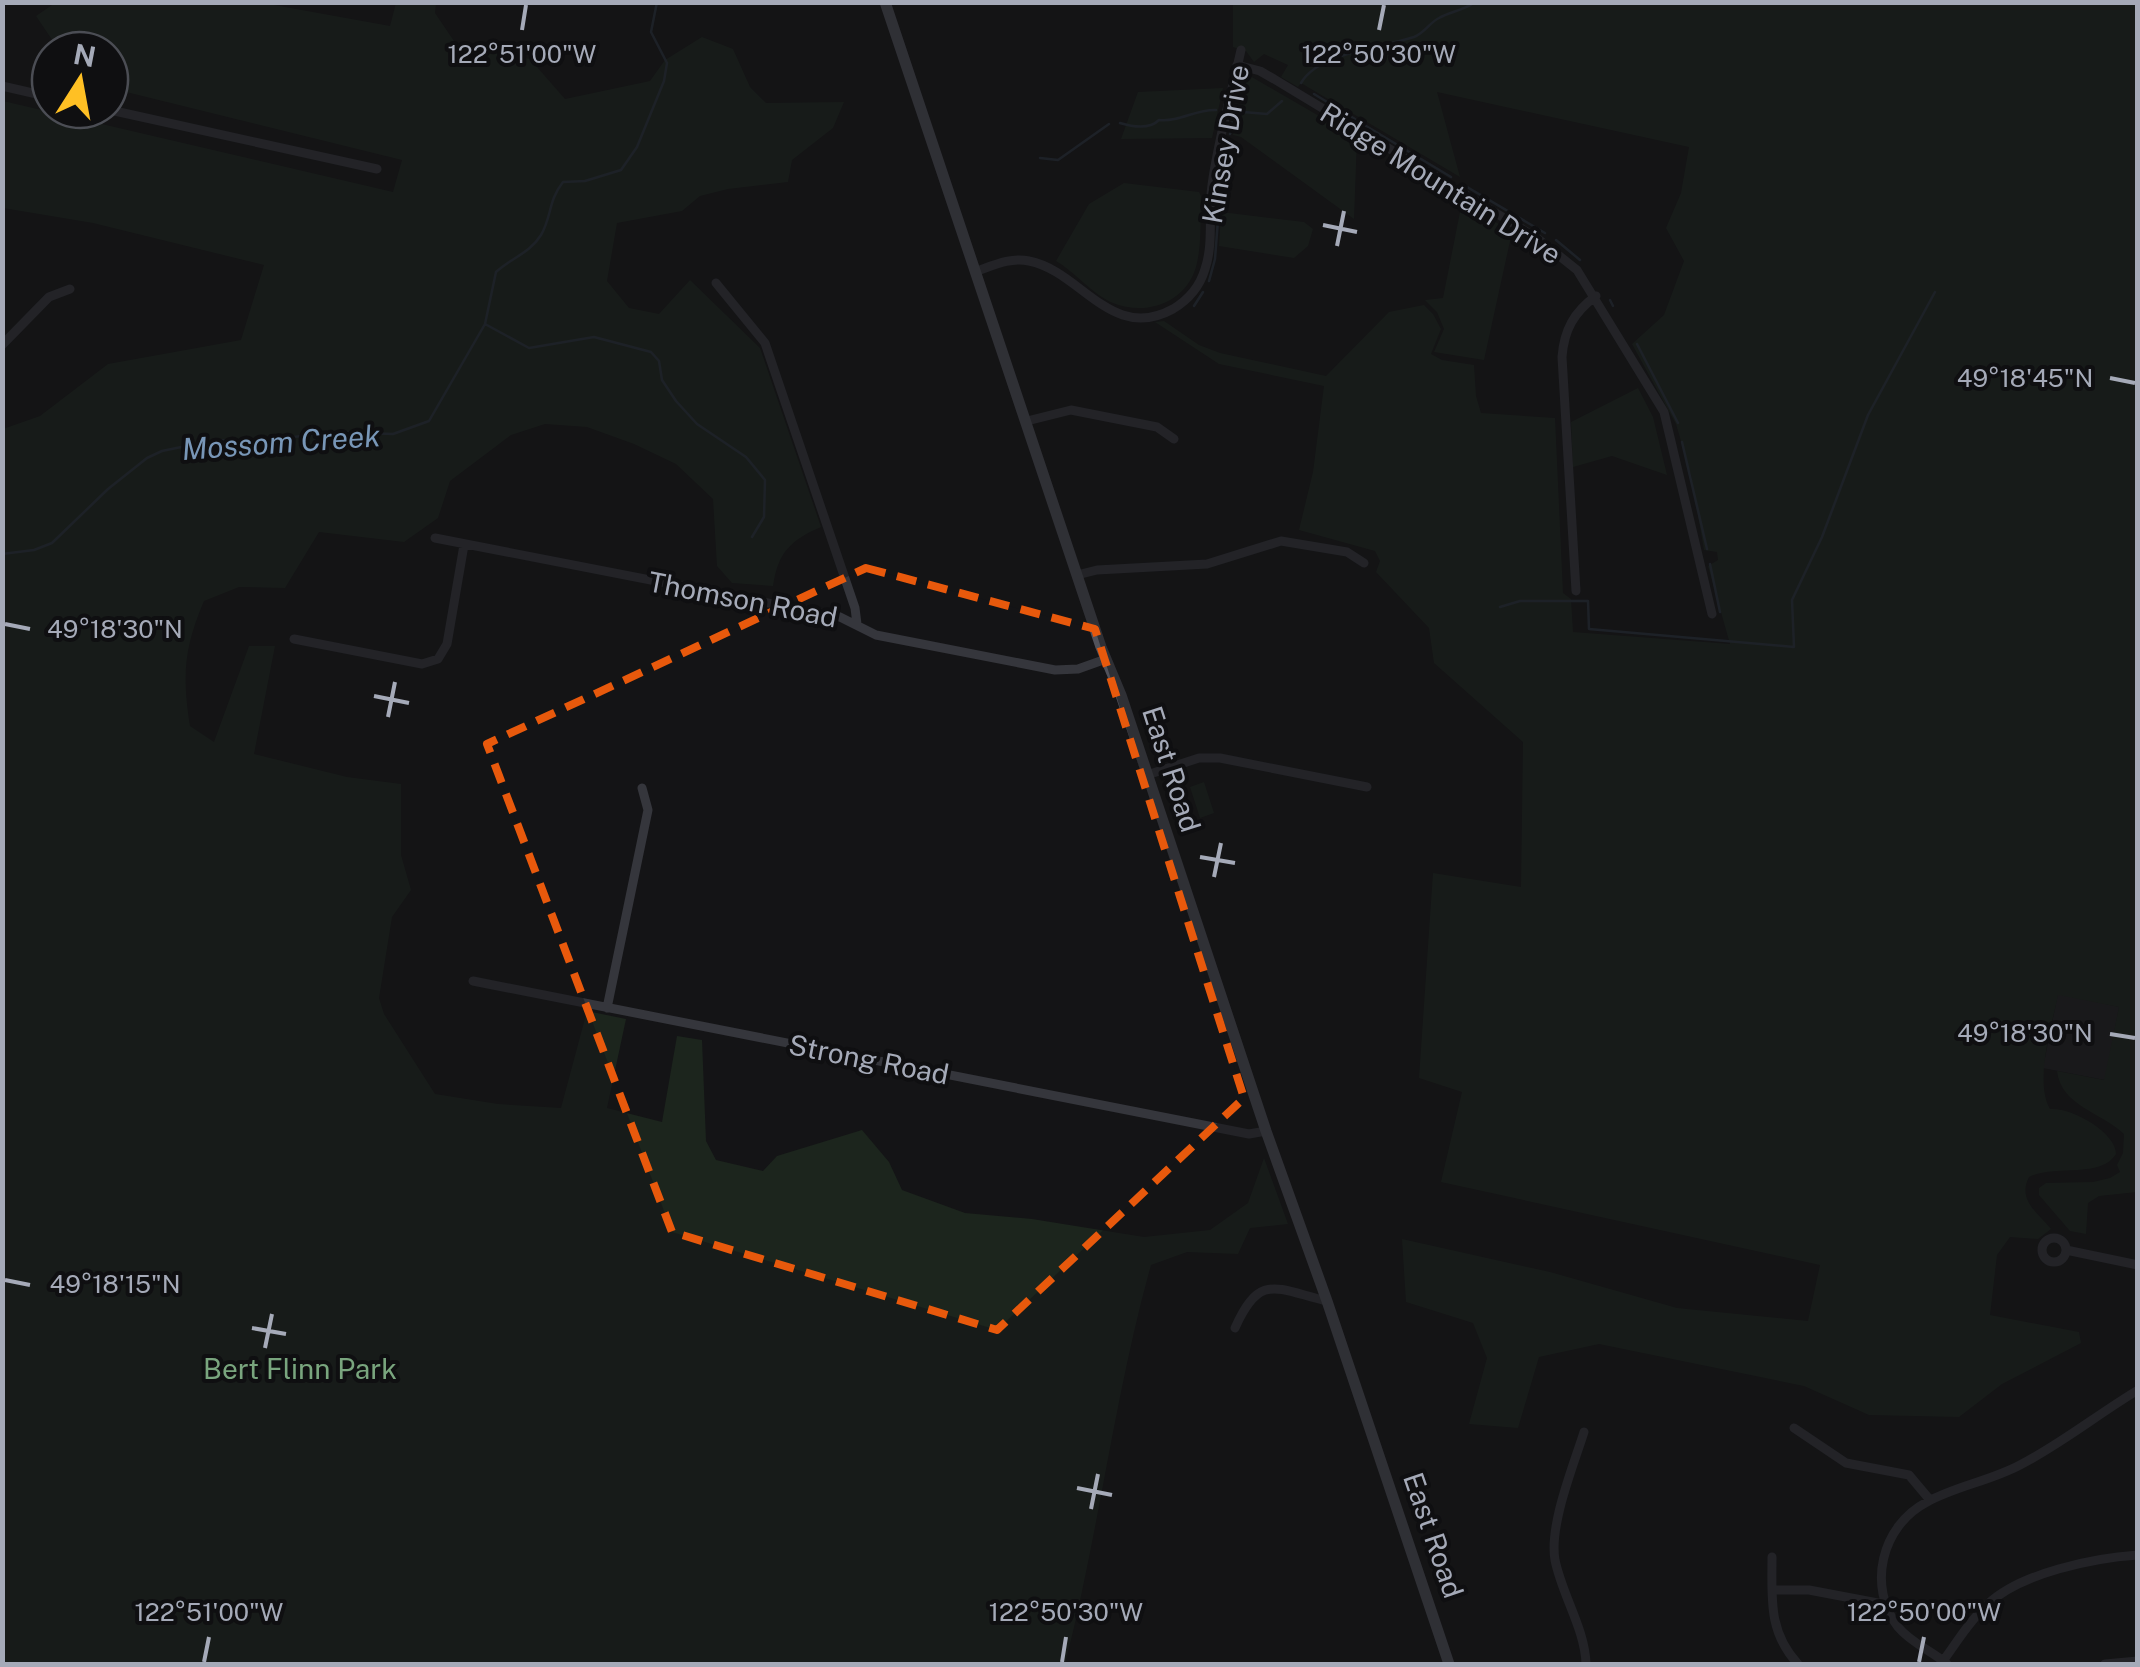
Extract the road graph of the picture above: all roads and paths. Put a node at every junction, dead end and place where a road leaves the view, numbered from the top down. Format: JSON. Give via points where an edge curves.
{"nodes":[{"id":1,"x":885,"y":2,"type":"edge"},
{"id":2,"x":1240,"y":50,"type":"dead end"},
{"id":3,"x":1237,"y":65,"type":"junction"},
{"id":4,"x":2,"y":86,"type":"edge"},
{"id":5,"x":30,"y":92,"type":"edge"},
{"id":6,"x":130,"y":114,"type":"edge"},
{"id":7,"x":376,"y":169,"type":"dead end"},
{"id":8,"x":977,"y":270,"type":"junction"},
{"id":9,"x":716,"y":283,"type":"dead end"},
{"id":10,"x":70,"y":290,"type":"dead end"},
{"id":11,"x":1596,"y":296,"type":"junction"},
{"id":12,"x":2,"y":345,"type":"edge"},
{"id":13,"x":1026,"y":421,"type":"junction"},
{"id":14,"x":1174,"y":439,"type":"dead end"},
{"id":15,"x":436,"y":538,"type":"dead end"},
{"id":16,"x":464,"y":545,"type":"junction"},
{"id":17,"x":1364,"y":563,"type":"dead end"},
{"id":18,"x":1077,"y":575,"type":"junction"},
{"id":19,"x":1576,"y":591,"type":"dead end"},
{"id":20,"x":1712,"y":614,"type":"dead end"},
{"id":21,"x":857,"y":624,"type":"junction"},
{"id":22,"x":294,"y":639,"type":"dead end"},
{"id":23,"x":1106,"y":660,"type":"junction"},
{"id":24,"x":1147,"y":776,"type":"junction"},
{"id":25,"x":1367,"y":787,"type":"dead end"},
{"id":26,"x":642,"y":788,"type":"dead end"},
{"id":27,"x":473,"y":981,"type":"dead end"},
{"id":28,"x":607,"y":1008,"type":"junction"},
{"id":29,"x":1266,"y":1131,"type":"junction"},
{"id":30,"x":2066,"y":1250,"type":"dead end"},
{"id":31,"x":2138,"y":1265,"type":"edge"},
{"id":32,"x":1328,"y":1301,"type":"junction"},
{"id":33,"x":1235,"y":1328,"type":"dead end"},
{"id":34,"x":2138,"y":1390,"type":"edge"},
{"id":35,"x":1794,"y":1428,"type":"dead end"},
{"id":36,"x":1584,"y":1432,"type":"dead end"},
{"id":37,"x":1930,"y":1500,"type":"junction"},
{"id":38,"x":2138,"y":1554,"type":"edge"},
{"id":39,"x":1772,"y":1557,"type":"dead end"},
{"id":40,"x":1772,"y":1590,"type":"junction"},
{"id":41,"x":1883,"y":1604,"type":"junction"},
{"id":42,"x":2138,"y":1661,"type":"edge"},
{"id":43,"x":1945,"y":1663,"type":"edge"},
{"id":44,"x":1450,"y":1664,"type":"edge"},
{"id":45,"x":1586,"y":1664,"type":"edge"},
{"id":46,"x":1798,"y":1664,"type":"edge"},
{"id":47,"x":2104,"y":1664,"type":"edge"}],
"edges":[{"from":1,"to":8,"type":"main road","name":"East Road"},
{"from":2,"to":3,"type":"street","name":"Kinsey Drive"},
{"from":3,"to":8,"type":"street","name":"Kinsey Drive","via":[[1212,182],[1207,262],[1182,303],[1152,317],[1130,316],[1040,264],[1009,260]]},
{"from":3,"to":11,"type":"street","name":"Ridge Mountain Drive","via":[[1260,70],[1537,238],[1578,270]]},
{"from":4,"to":5,"type":"street"},
{"from":6,"to":7,"type":"street"},
{"from":8,"to":13,"type":"main road","name":"East Road"},
{"from":9,"to":21,"type":"street","via":[[766,343]]},
{"from":10,"to":12,"type":"street","via":[[49,297]]},
{"from":11,"to":19,"type":"street","via":[[1574,316],[1562,357]]},
{"from":11,"to":20,"type":"street","name":"Ridge Mountain Drive","via":[[1664,412]]},
{"from":13,"to":14,"type":"street","via":[[1070,410],[1157,427]]},
{"from":13,"to":18,"type":"main road","name":"East Road"},
{"from":15,"to":16,"type":"street","name":"Thomson Road"},
{"from":16,"to":21,"type":"street","name":"Thomson Road"},
{"from":16,"to":22,"type":"street","via":[[438,659],[422,664]]},
{"from":17,"to":18,"type":"street","via":[[1347,552],[1280,541],[1207,564]]},
{"from":18,"to":23,"type":"main road","name":"East Road"},
{"from":21,"to":23,"type":"street","name":"Thomson Road","via":[[876,635],[1056,670]]},
{"from":23,"to":24,"type":"main road","name":"East Road"},
{"from":24,"to":25,"type":"street","via":[[1199,758],[1220,758]]},
{"from":24,"to":29,"type":"main road","name":"East Road"},
{"from":26,"to":28,"type":"street","via":[[648,810]]},
{"from":27,"to":28,"type":"street","name":"Strong Road"},
{"from":28,"to":29,"type":"street","name":"Strong Road","via":[[1248,1134]]},
{"from":29,"to":32,"type":"main road","name":"East Road"},
{"from":30,"to":31,"type":"street"},
{"from":32,"to":33,"type":"street","via":[[1271,1288],[1248,1301]]},
{"from":32,"to":44,"type":"main road","name":"East Road"},
{"from":34,"to":37,"type":"street","via":[[2025,1463]]},
{"from":35,"to":37,"type":"street","via":[[1846,1463],[1909,1475]]},
{"from":36,"to":45,"type":"street","via":[[1554,1546]]},
{"from":37,"to":41,"type":"street","via":[[1891,1538]]},
{"from":38,"to":43,"type":"street","via":[[2070,1566],[2006,1590],[1976,1616]]},
{"from":39,"to":40,"type":"street"},
{"from":40,"to":41,"type":"street"},
{"from":40,"to":46,"type":"street","via":[[1775,1630]]},
{"from":41,"to":43,"type":"street","via":[[1910,1638]]},
{"from":42,"to":47,"type":"street"}]}
